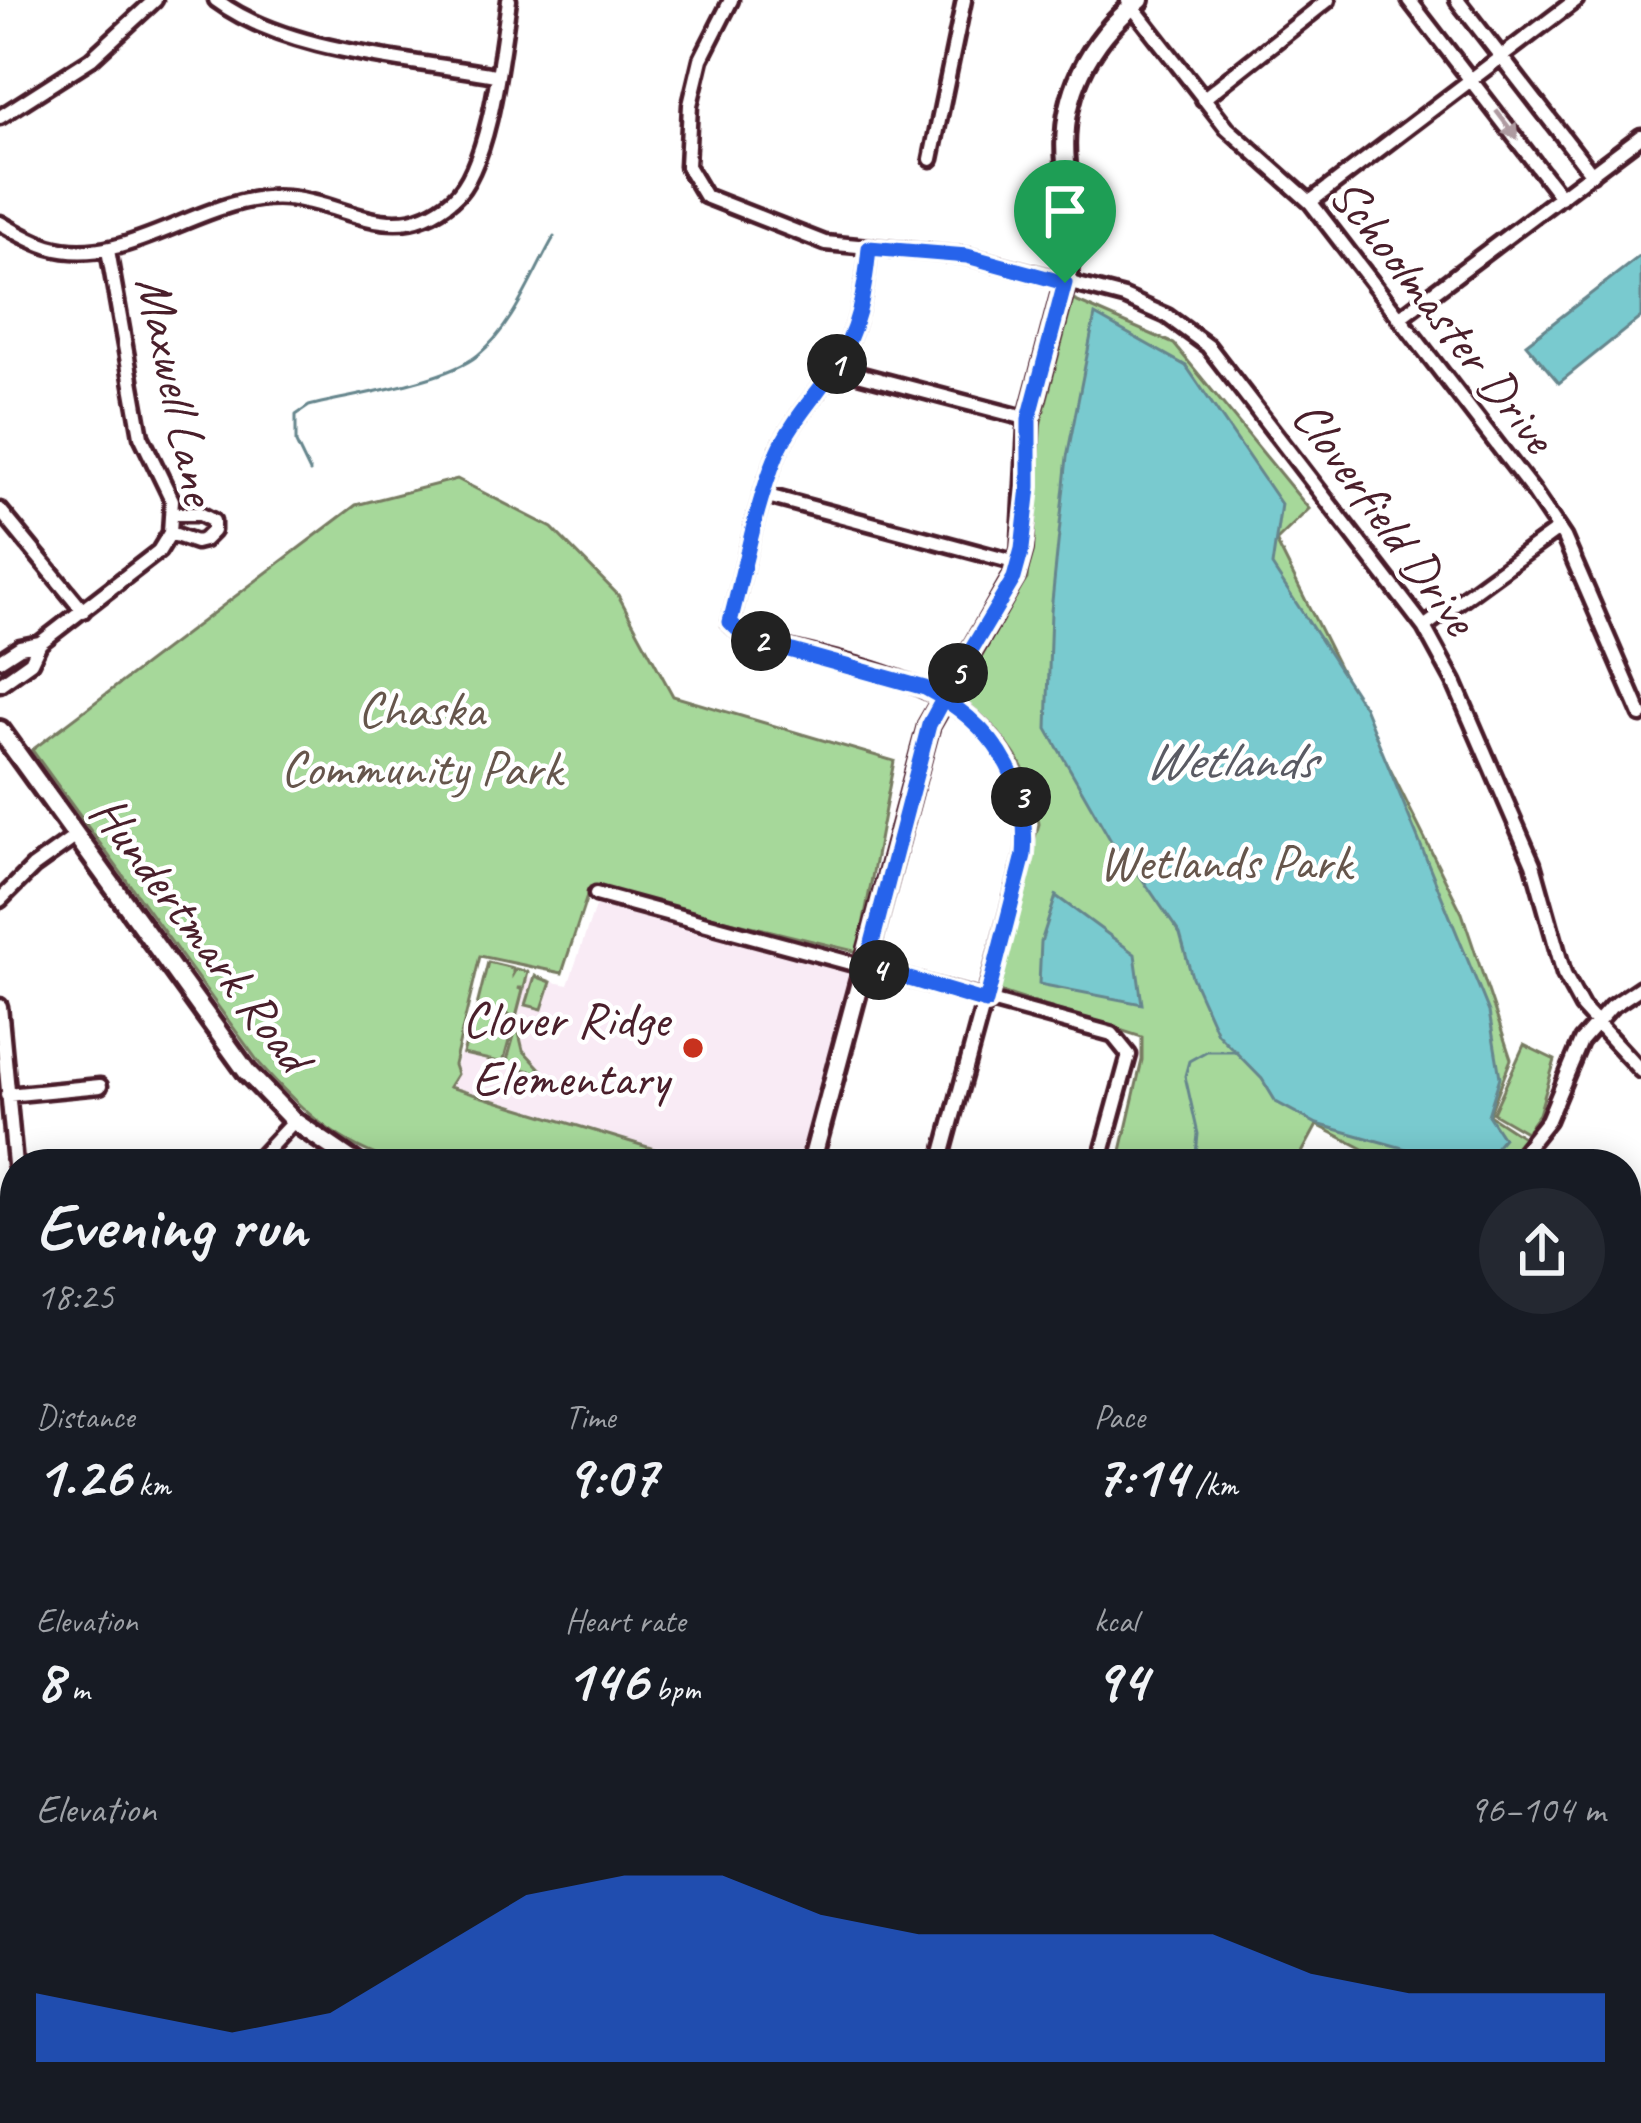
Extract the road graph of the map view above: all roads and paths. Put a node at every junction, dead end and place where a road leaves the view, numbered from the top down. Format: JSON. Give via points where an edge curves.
{"nodes":[{"id":1,"x":155,"y":0,"type":"edge"},
{"id":2,"x":216,"y":0,"type":"edge"},
{"id":3,"x":509,"y":0,"type":"edge"},
{"id":4,"x":731,"y":0,"type":"edge"},
{"id":5,"x":964,"y":0,"type":"edge"},
{"id":6,"x":1328,"y":0,"type":"edge"},
{"id":7,"x":1409,"y":0,"type":"edge"},
{"id":8,"x":1456,"y":0,"type":"edge"},
{"id":9,"x":1576,"y":0,"type":"edge"},
{"id":10,"x":1133,"y":2,"type":"edge"},
{"id":11,"x":1502,"y":56,"type":"junction"},
{"id":12,"x":495,"y":75,"type":"junction"},
{"id":13,"x":1471,"y":79,"type":"junction"},
{"id":14,"x":1203,"y":98,"type":"junction"},
{"id":15,"x":0,"y":117,"type":"edge"},
{"id":16,"x":1641,"y":136,"type":"edge"},
{"id":17,"x":931,"y":159,"type":"dead end"},
{"id":18,"x":1592,"y":174,"type":"junction"},
{"id":19,"x":1561,"y":197,"type":"junction"},
{"id":20,"x":1310,"y":202,"type":"junction"},
{"id":21,"x":0,"y":224,"type":"edge"},
{"id":22,"x":869,"y":248,"type":"junction"},
{"id":23,"x":108,"y":250,"type":"junction"},
{"id":24,"x":1065,"y":283,"type":"junction"},
{"id":25,"x":1399,"y":318,"type":"junction"},
{"id":26,"x":835,"y":368,"type":"junction"},
{"id":27,"x":1029,"y":419,"type":"junction"},
{"id":28,"x":764,"y":495,"type":"junction"},
{"id":29,"x":0,"y":510,"type":"edge"},
{"id":30,"x":173,"y":514,"type":"junction"},
{"id":31,"x":1558,"y":530,"type":"junction"},
{"id":32,"x":170,"y":533,"type":"junction"},
{"id":33,"x":1018,"y":563,"type":"junction"},
{"id":34,"x":83,"y":611,"type":"junction"},
{"id":35,"x":1424,"y":627,"type":"junction"},
{"id":36,"x":40,"y":643,"type":"junction"},
{"id":37,"x":0,"y":660,"type":"edge"},
{"id":38,"x":0,"y":684,"type":"edge"},
{"id":39,"x":944,"y":698,"type":"junction"},
{"id":40,"x":1641,"y":715,"type":"edge"},
{"id":41,"x":0,"y":730,"type":"edge"},
{"id":42,"x":75,"y":836,"type":"junction"},
{"id":43,"x":596,"y":894,"type":"dead end"},
{"id":44,"x":0,"y":900,"type":"edge"},
{"id":45,"x":866,"y":966,"type":"junction"},
{"id":46,"x":1641,"y":987,"type":"edge"},
{"id":47,"x":986,"y":1002,"type":"junction"},
{"id":48,"x":0,"y":1006,"type":"edge"},
{"id":49,"x":1594,"y":1022,"type":"junction"},
{"id":50,"x":1641,"y":1071,"type":"edge"},
{"id":51,"x":100,"y":1086,"type":"dead end"},
{"id":52,"x":7,"y":1095,"type":"junction"},
{"id":53,"x":294,"y":1121,"type":"junction"},
{"id":54,"x":13,"y":1149,"type":"edge"},
{"id":55,"x":268,"y":1149,"type":"edge"},
{"id":56,"x":335,"y":1149,"type":"edge"},
{"id":57,"x":815,"y":1149,"type":"edge"},
{"id":58,"x":944,"y":1149,"type":"edge"},
{"id":59,"x":1103,"y":1149,"type":"edge"},
{"id":60,"x":1525,"y":1149,"type":"edge"}],
"edges":[{"from":1,"to":15,"type":"street","via":[[91,59]]},
{"from":2,"to":12,"type":"street","via":[[296,39]]},
{"from":3,"to":12,"type":"street"},
{"from":4,"to":22,"type":"street","name":"Cloverfield Drive","via":[[696,77],[690,178],[715,202],[811,239]]},
{"from":5,"to":17,"type":"street"},
{"from":6,"to":14,"type":"street"},
{"from":7,"to":13,"type":"street"},
{"from":8,"to":11,"type":"street"},
{"from":9,"to":11,"type":"street"},
{"from":10,"to":14,"type":"street","name":"Schoolmaster Drive"},
{"from":10,"to":24,"type":"street","via":[[1094,44],[1071,95],[1065,143],[1074,232]]},
{"from":11,"to":13,"type":"street"},
{"from":11,"to":18,"type":"street"},
{"from":12,"to":23,"type":"street","via":[[478,166],[452,201],[426,214],[387,224],[263,197]]},
{"from":13,"to":19,"type":"street","one_way":true},
{"from":13,"to":20,"type":"street"},
{"from":14,"to":20,"type":"street","name":"Schoolmaster Drive"},
{"from":16,"to":18,"type":"street"},
{"from":18,"to":19,"type":"street"},
{"from":19,"to":25,"type":"street"},
{"from":20,"to":25,"type":"street","name":"Schoolmaster Drive"},
{"from":21,"to":23,"type":"street","via":[[49,247]]},
{"from":22,"to":24,"type":"street","name":"Cloverfield Drive","via":[[967,256]]},
{"from":22,"to":26,"type":"street","via":[[861,312]]},
{"from":23,"to":30,"type":"street","name":"Maxwell Lane","via":[[141,436]]},
{"from":24,"to":27,"type":"street"},
{"from":24,"to":35,"type":"street","name":"Cloverfield Drive","via":[[1146,306],[1208,346]]},
{"from":25,"to":31,"type":"street","name":"Schoolmaster Drive"},
{"from":26,"to":27,"type":"street"},
{"from":26,"to":28,"type":"street","via":[[787,434]]},
{"from":27,"to":33,"type":"street"},
{"from":28,"to":33,"type":"street"},
{"from":28,"to":39,"type":"street","via":[[724,624],[746,638],[900,678]]},
{"from":29,"to":34,"type":"street"},
{"from":30,"to":32,"type":"street","name":"Maxwell Lane"},
{"from":30,"to":32,"type":"street","via":[[200,514],[213,521],[213,531],[196,542]]},
{"from":31,"to":35,"type":"street"},
{"from":31,"to":40,"type":"street","name":"Schoolmaster Drive"},
{"from":32,"to":34,"type":"street","name":"Maxwell Lane","via":[[159,551]]},
{"from":33,"to":39,"type":"street"},
{"from":34,"to":36,"type":"street","name":"Maxwell Lane"},
{"from":35,"to":49,"type":"street","name":"Cloverfield Drive","via":[[1533,864],[1564,974]]},
{"from":36,"to":37,"type":"street"},
{"from":36,"to":38,"type":"street","name":"Maxwell Lane","via":[[32,662]]},
{"from":39,"to":45,"type":"street","via":[[929,725]]},
{"from":39,"to":47,"type":"street","via":[[998,746],[1023,806],[1024,855]]},
{"from":41,"to":42,"type":"street","name":"Hundertmark Road"},
{"from":42,"to":44,"type":"street"},
{"from":42,"to":53,"type":"street","name":"Hundertmark Road","via":[[247,1072]]},
{"from":43,"to":45,"type":"street"},
{"from":45,"to":47,"type":"street"},
{"from":45,"to":57,"type":"street"},
{"from":46,"to":49,"type":"street"},
{"from":47,"to":58,"type":"street"},
{"from":47,"to":59,"type":"street","via":[[1112,1034],[1129,1055]]},
{"from":48,"to":52,"type":"street"},
{"from":49,"to":50,"type":"street","name":"Cloverfield Drive"},
{"from":49,"to":60,"type":"street","via":[[1572,1054],[1548,1120]]},
{"from":51,"to":52,"type":"street"},
{"from":52,"to":54,"type":"street"},
{"from":53,"to":55,"type":"street"},
{"from":53,"to":56,"type":"street","name":"Hundertmark Road"}]}
